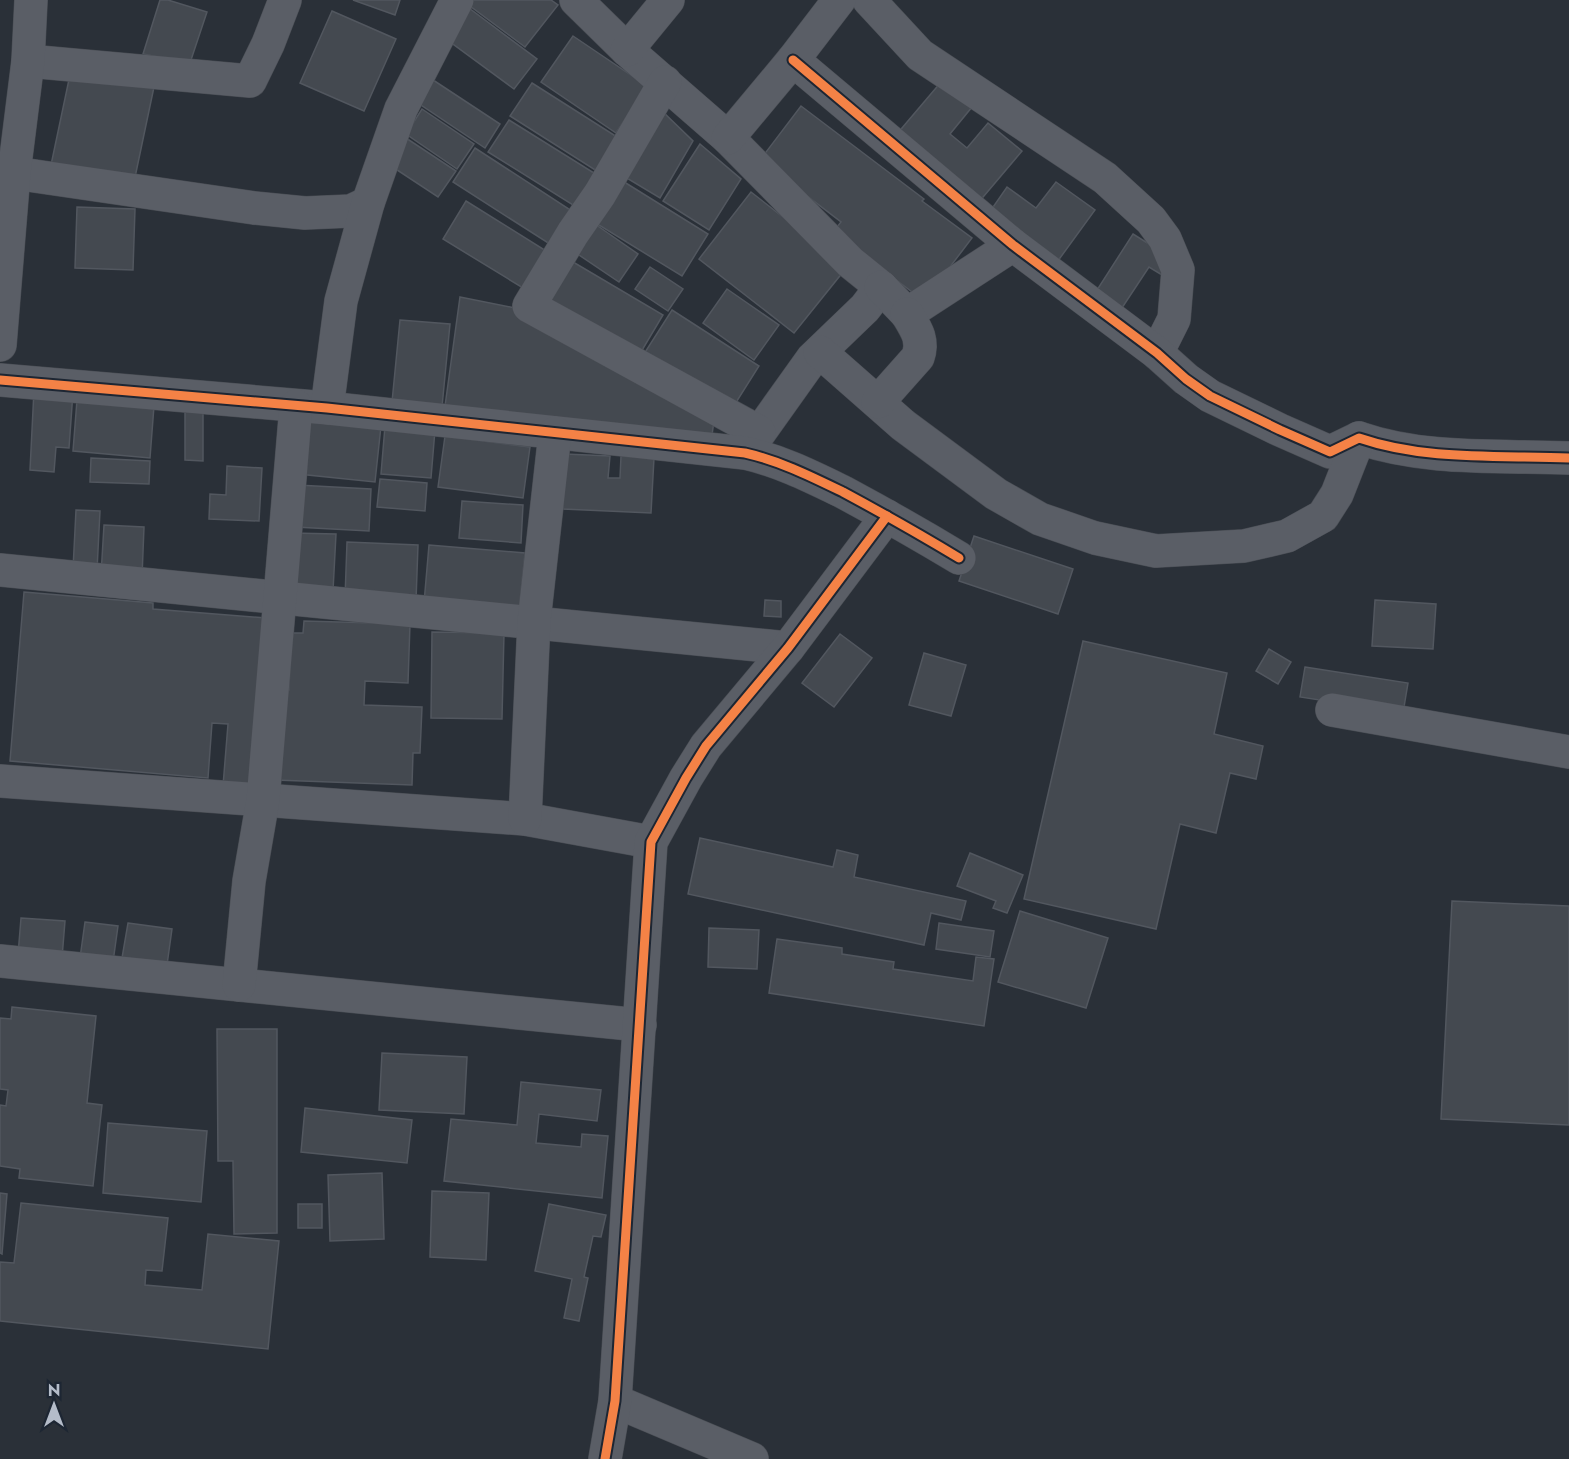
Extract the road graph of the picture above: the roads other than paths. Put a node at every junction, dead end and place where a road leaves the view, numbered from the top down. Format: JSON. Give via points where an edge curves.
{"nodes":[{"id":1,"x":31,"y":0,"type":"edge"},
{"id":2,"x":285,"y":0,"type":"edge"},
{"id":3,"x":457,"y":0,"type":"edge"},
{"id":4,"x":576,"y":0,"type":"edge"},
{"id":5,"x":668,"y":0,"type":"edge"},
{"id":6,"x":839,"y":0,"type":"edge"},
{"id":7,"x":869,"y":0,"type":"edge"},
{"id":8,"x":627,"y":50,"type":"junction"},
{"id":9,"x":793,"y":60,"type":"junction"},
{"id":10,"x":28,"y":61,"type":"junction"},
{"id":11,"x":665,"y":82,"type":"junction"},
{"id":12,"x":728,"y":138,"type":"junction"},
{"id":13,"x":14,"y":172,"type":"junction"},
{"id":14,"x":368,"y":203,"type":"junction"},
{"id":15,"x":5,"y":208,"type":"edge"},
{"id":16,"x":1013,"y":245,"type":"junction"},
{"id":17,"x":881,"y":287,"type":"junction"},
{"id":18,"x":907,"y":314,"type":"junction"},
{"id":19,"x":0,"y":345,"type":"edge"},
{"id":20,"x":820,"y":352,"type":"junction"},
{"id":21,"x":1157,"y":354,"type":"junction"},
{"id":22,"x":0,"y":380,"type":"edge"},
{"id":23,"x":878,"y":402,"type":"junction"},
{"id":24,"x":312,"y":407,"type":"junction"},
{"id":25,"x":555,"y":433,"type":"junction"},
{"id":26,"x":1359,"y":438,"type":"junction"},
{"id":27,"x":752,"y":443,"type":"junction"},
{"id":28,"x":1569,"y":458,"type":"edge"},
{"id":29,"x":887,"y":516,"type":"junction"},
{"id":30,"x":959,"y":558,"type":"dead end"},
{"id":31,"x":0,"y":570,"type":"edge"},
{"id":32,"x":280,"y":597,"type":"junction"},
{"id":33,"x":534,"y":621,"type":"junction"},
{"id":34,"x":788,"y":648,"type":"junction"},
{"id":35,"x":1332,"y":710,"type":"dead end"},
{"id":36,"x":1569,"y":752,"type":"edge"},
{"id":37,"x":0,"y":781,"type":"edge"},
{"id":38,"x":263,"y":800,"type":"junction"},
{"id":39,"x":525,"y":819,"type":"junction"},
{"id":40,"x":651,"y":842,"type":"junction"},
{"id":41,"x":0,"y":961,"type":"edge"},
{"id":42,"x":239,"y":985,"type":"junction"},
{"id":43,"x":640,"y":1025,"type":"junction"},
{"id":44,"x":615,"y":1401,"type":"junction"},
{"id":45,"x":605,"y":1459,"type":"edge"},
{"id":46,"x":752,"y":1459,"type":"edge"}],
"edges":[{"from":1,"to":10,"type":"street"},
{"from":2,"to":10,"type":"street","via":[[250,81]]},
{"from":3,"to":14,"type":"street","via":[[401,109]]},
{"from":4,"to":8,"type":"street"},
{"from":5,"to":8,"type":"street"},
{"from":6,"to":9,"type":"street"},
{"from":7,"to":21,"type":"street","via":[[920,55],[1105,178],[1151,220],[1165,239],[1178,270],[1174,319]]},
{"from":8,"to":11,"type":"street"},
{"from":9,"to":12,"type":"street"},
{"from":9,"to":16,"type":"street"},
{"from":10,"to":13,"type":"street"},
{"from":11,"to":12,"type":"street"},
{"from":11,"to":27,"type":"street","via":[[529,306]]},
{"from":12,"to":17,"type":"street","via":[[850,262]]},
{"from":13,"to":14,"type":"street","via":[[305,213],[351,211]]},
{"from":13,"to":15,"type":"street"},
{"from":14,"to":24,"type":"street"},
{"from":15,"to":19,"type":"street"},
{"from":16,"to":18,"type":"street"},
{"from":16,"to":21,"type":"street"},
{"from":17,"to":18,"type":"street"},
{"from":17,"to":20,"type":"street"},
{"from":18,"to":23,"type":"street","via":[[921,340],[920,351]]},
{"from":20,"to":23,"type":"street"},
{"from":20,"to":27,"type":"street"},
{"from":21,"to":26,"type":"street","via":[[1210,396],[1330,452]]},
{"from":22,"to":24,"type":"street"},
{"from":23,"to":26,"type":"street","via":[[996,494],[1040,519],[1095,538],[1156,551],[1244,546],[1287,536],[1323,516],[1337,494]]},
{"from":24,"to":25,"type":"street"},
{"from":24,"to":32,"type":"street"},
{"from":25,"to":27,"type":"street"},
{"from":25,"to":33,"type":"street"},
{"from":26,"to":28,"type":"street","via":[[1382,446],[1440,454]]},
{"from":27,"to":29,"type":"street","via":[[765,457],[796,468]]},
{"from":29,"to":30,"type":"street"},
{"from":29,"to":34,"type":"street"},
{"from":31,"to":32,"type":"street"},
{"from":32,"to":33,"type":"street"},
{"from":32,"to":38,"type":"street"},
{"from":33,"to":34,"type":"street"},
{"from":33,"to":39,"type":"street"},
{"from":34,"to":40,"type":"street","via":[[706,746]]},
{"from":35,"to":36,"type":"street"},
{"from":37,"to":38,"type":"street"},
{"from":38,"to":39,"type":"street"},
{"from":38,"to":42,"type":"street","via":[[249,881]]},
{"from":39,"to":40,"type":"street"},
{"from":40,"to":43,"type":"street"},
{"from":41,"to":42,"type":"street"},
{"from":42,"to":43,"type":"street"},
{"from":43,"to":44,"type":"street"},
{"from":44,"to":45,"type":"street"},
{"from":44,"to":46,"type":"street"}]}
